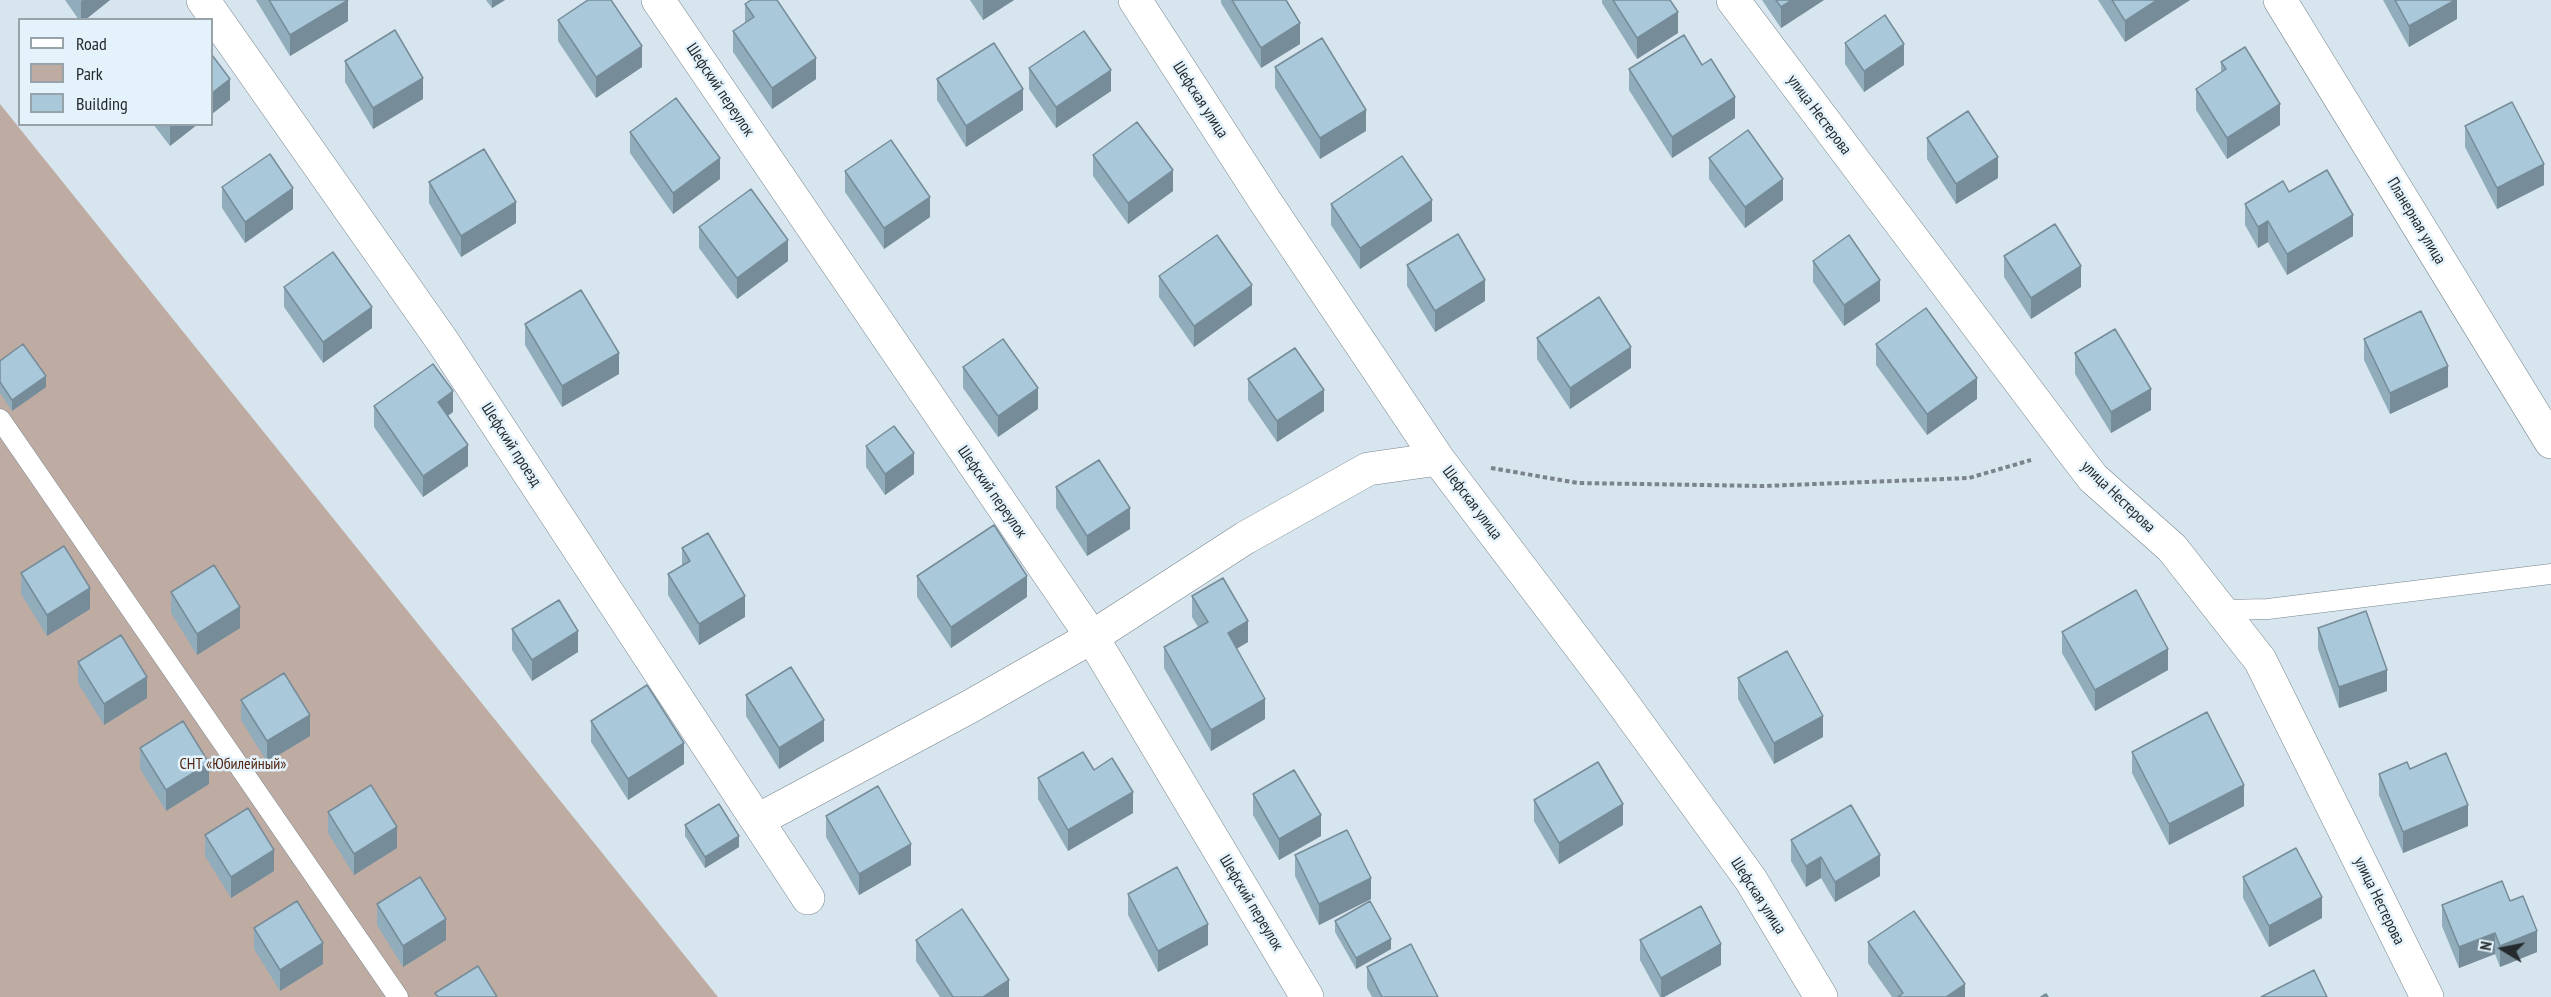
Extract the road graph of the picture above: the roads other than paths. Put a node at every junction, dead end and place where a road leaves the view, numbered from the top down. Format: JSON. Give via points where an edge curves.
{"nodes":[{"id":1,"x":203,"y":0,"type":"edge"},
{"id":2,"x":658,"y":0,"type":"edge"},
{"id":3,"x":1135,"y":0,"type":"edge"},
{"id":4,"x":1733,"y":0,"type":"edge"},
{"id":5,"x":2280,"y":0,"type":"edge"},
{"id":6,"x":0,"y":419,"type":"edge"},
{"id":7,"x":2551,"y":442,"type":"edge"},
{"id":8,"x":1438,"y":459,"type":"junction"},
{"id":9,"x":2551,"y":574,"type":"edge"},
{"id":10,"x":2222,"y":610,"type":"junction"},
{"id":11,"x":1092,"y":637,"type":"junction"},
{"id":12,"x":758,"y":819,"type":"junction"},
{"id":13,"x":808,"y":898,"type":"dead end"},
{"id":14,"x":398,"y":997,"type":"edge"},
{"id":15,"x":1307,"y":997,"type":"edge"},
{"id":16,"x":1821,"y":997,"type":"edge"},
{"id":17,"x":2427,"y":997,"type":"edge"}],
"edges":[{"from":1,"to":12,"type":"street","name":"Шефский проезд","via":[[442,342]]},
{"from":2,"to":11,"type":"street","name":"Шефский переулок"},
{"from":3,"to":8,"type":"street","name":"Шефская улица"},
{"from":4,"to":10,"type":"street","name":"улица Нестерова","via":[[2070,448],[2119,503],[2172,549]]},
{"from":5,"to":7,"type":"street","name":"Планерная улица"},
{"from":6,"to":14,"type":"lane"},
{"from":8,"to":11,"type":"street","via":[[1368,469],[1245,538]]},
{"from":8,"to":16,"type":"street","name":"Шефская улица","via":[[1611,687],[1750,880]]},
{"from":9,"to":10,"type":"lane","via":[[2268,609]]},
{"from":10,"to":17,"type":"street","name":"улица Нестерова","via":[[2260,660]]},
{"from":11,"to":12,"type":"street"},
{"from":11,"to":15,"type":"street","name":"Шефский переулок"},
{"from":12,"to":13,"type":"street","name":"Шефский проезд"}]}
